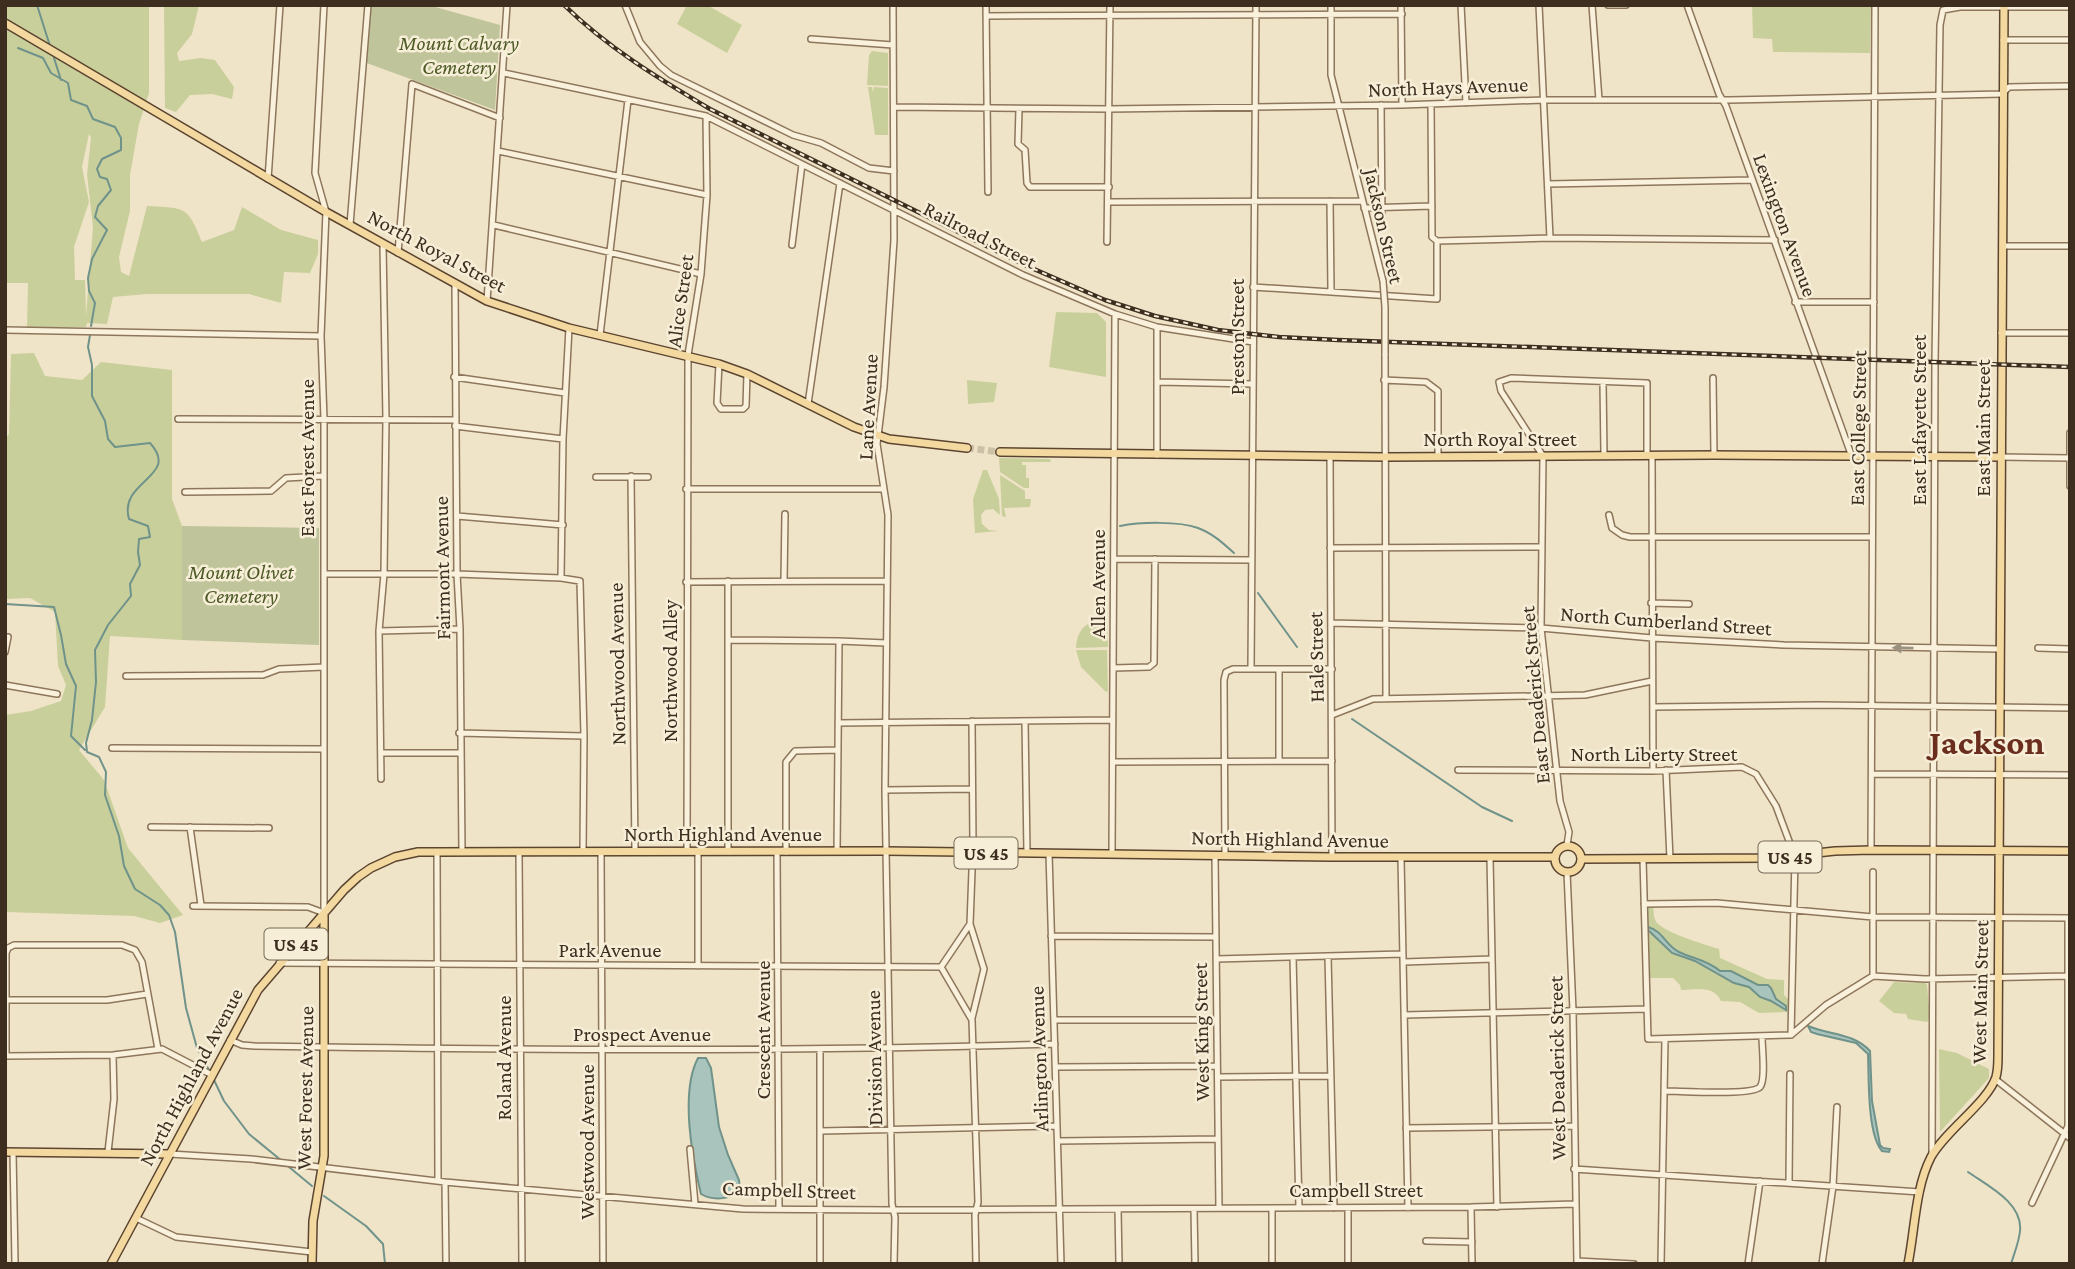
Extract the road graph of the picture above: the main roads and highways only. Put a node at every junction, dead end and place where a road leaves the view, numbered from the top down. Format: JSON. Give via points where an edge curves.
{"nodes":[{"id":1,"x":2004,"y":6,"type":"edge"},
{"id":2,"x":5,"y":23,"type":"edge"},
{"id":3,"x":967,"y":448,"type":"tunnel mouth"},
{"id":4,"x":1000,"y":452,"type":"tunnel mouth"},
{"id":5,"x":2000,"y":457,"type":"junction"},
{"id":6,"x":2000,"y":850,"type":"junction"},
{"id":7,"x":2070,"y":850,"type":"edge"},
{"id":8,"x":1555,"y":857,"type":"junction"},
{"id":9,"x":1581,"y":859,"type":"junction"},
{"id":10,"x":324,"y":913,"type":"junction"},
{"id":11,"x":9,"y":1152,"type":"edge"},
{"id":12,"x":170,"y":1154,"type":"junction"},
{"id":13,"x":111,"y":1264,"type":"edge"},
{"id":14,"x":312,"y":1264,"type":"edge"},
{"id":15,"x":1908,"y":1264,"type":"edge"}],
"edges":[{"from":1,"to":5,"type":"main road","name":"East Main Street"},
{"from":2,"to":3,"type":"main road","name":"North Royal Street","via":[[268,179],[487,301],[569,328],[719,364],[878,436]]},
{"from":4,"to":5,"type":"main road","name":"North Royal Street"},
{"from":5,"to":6,"type":"main road","name":"East Main Street"},
{"from":6,"to":7,"type":"main road","number":"US 45"},
{"from":6,"to":9,"type":"main road","number":"US 45"},
{"from":6,"to":15,"type":"main road","name":"West Main Street","via":[[1995,1079],[1933,1154],[1920,1192]]},
{"from":8,"to":9,"type":"main road","via":[[1567,845],[1575,848]]},
{"from":8,"to":9,"type":"main road","via":[[1560,869],[1567,872]]},
{"from":8,"to":10,"type":"main road","name":"North Highland Avenue","number":"US 45","via":[[437,852],[405,854],[370,868]]},
{"from":10,"to":12,"type":"main road","name":"North Highland Avenue","number":"US 45","via":[[258,990]]},
{"from":10,"to":14,"type":"main road","name":"West Forest Avenue","via":[[323,1168],[313,1222]]},
{"from":11,"to":12,"type":"main road","name":"Campbell Street"},
{"from":12,"to":13,"type":"main road","name":"North Highland Avenue","number":"US 45"}]}
